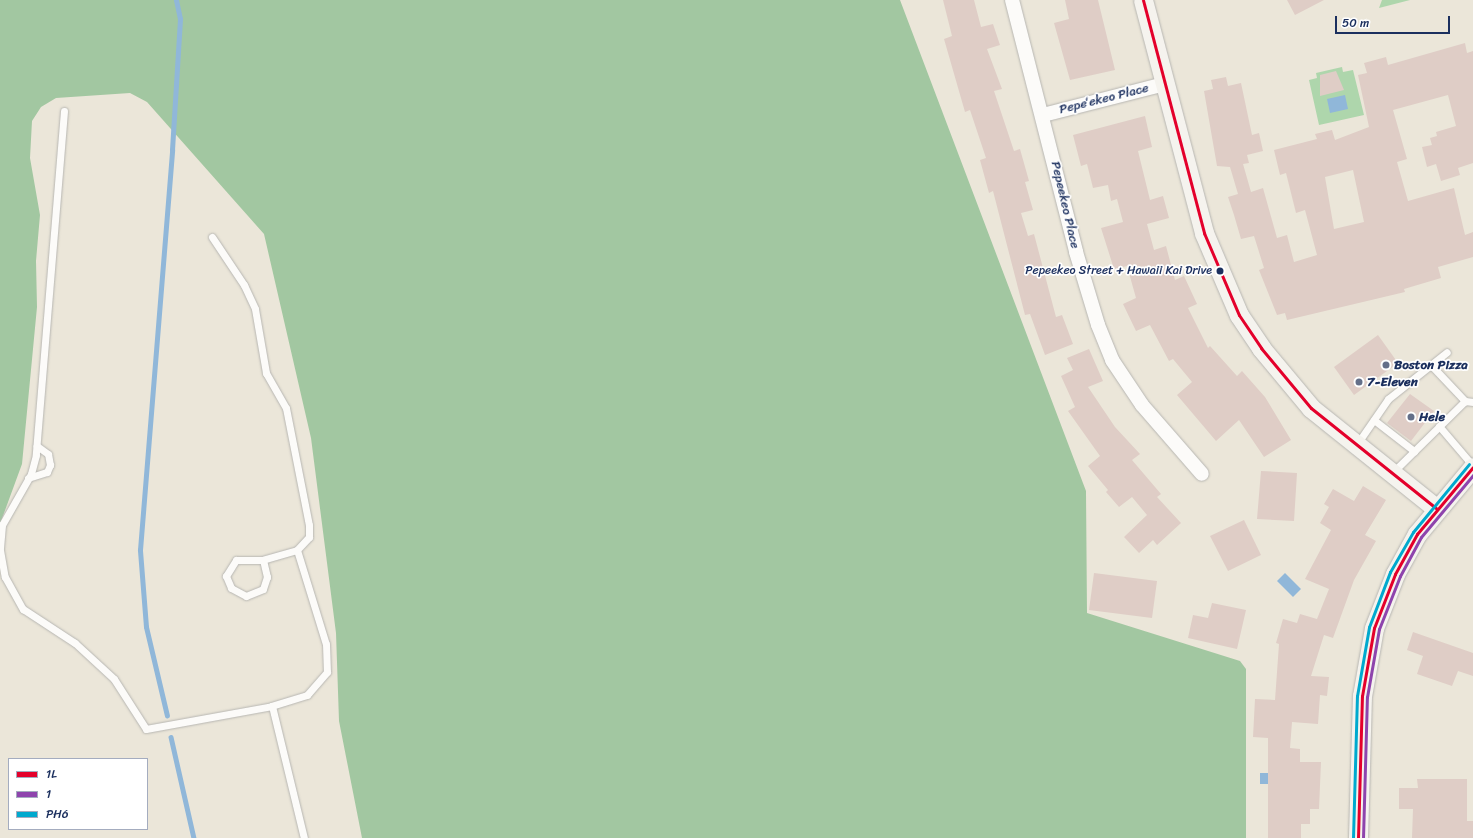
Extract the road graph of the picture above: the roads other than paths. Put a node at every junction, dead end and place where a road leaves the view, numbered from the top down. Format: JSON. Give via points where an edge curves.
{"nodes":[{"id":1,"x":1012,"y":0,"type":"edge"},
{"id":2,"x":1142,"y":0,"type":"edge"},
{"id":3,"x":1165,"y":84,"type":"junction"},
{"id":4,"x":64,"y":111,"type":"dead end"},
{"id":5,"x":1043,"y":115,"type":"junction"},
{"id":6,"x":212,"y":237,"type":"dead end"},
{"id":7,"x":1447,"y":352,"type":"dead end"},
{"id":8,"x":1431,"y":365,"type":"junction"},
{"id":9,"x":1469,"y":401,"type":"edge"},
{"id":10,"x":1374,"y":420,"type":"junction"},
{"id":11,"x":1440,"y":426,"type":"junction"},
{"id":12,"x":1356,"y":445,"type":"junction"},
{"id":13,"x":37,"y":446,"type":"junction"},
{"id":14,"x":1414,"y":451,"type":"junction"},
{"id":15,"x":1473,"y":466,"type":"edge"},
{"id":16,"x":1393,"y":472,"type":"junction"},
{"id":17,"x":1202,"y":474,"type":"dead end"},
{"id":18,"x":28,"y":478,"type":"junction"},
{"id":19,"x":1436,"y":508,"type":"junction"},
{"id":20,"x":297,"y":550,"type":"junction"},
{"id":21,"x":263,"y":560,"type":"junction"},
{"id":22,"x":272,"y":706,"type":"junction"},
{"id":23,"x":304,"y":838,"type":"edge"},
{"id":24,"x":1358,"y":838,"type":"edge"}],
"edges":[{"from":1,"to":5,"type":"street","name":"Pepeekeo Place"},
{"from":2,"to":3,"type":"street"},
{"from":3,"to":5,"type":"street","name":"Pepeʻekeo Place"},
{"from":3,"to":12,"type":"street","via":[[1204,233],[1239,315],[1261,348],[1312,408]]},
{"from":4,"to":13,"type":"lane"},
{"from":5,"to":17,"type":"street","name":"Pepeekeo Place","via":[[1076,252],[1112,360],[1142,405]]},
{"from":6,"to":20,"type":"lane","via":[[250,296],[266,374],[285,404],[310,532],[306,542]]},
{"from":7,"to":8,"type":"lane"},
{"from":8,"to":9,"type":"lane"},
{"from":8,"to":10,"type":"lane","via":[[1388,399]]},
{"from":9,"to":11,"type":"lane"},
{"from":10,"to":12,"type":"lane"},
{"from":10,"to":14,"type":"lane"},
{"from":11,"to":14,"type":"lane"},
{"from":11,"to":15,"type":"lane"},
{"from":12,"to":16,"type":"street"},
{"from":13,"to":18,"type":"lane"},
{"from":13,"to":18,"type":"lane","via":[[48,454],[50,465],[48,472]]},
{"from":14,"to":16,"type":"lane"},
{"from":15,"to":19,"type":"street"},
{"from":16,"to":19,"type":"street"},
{"from":18,"to":22,"type":"lane","via":[[4,516],[0,535],[2,566],[13,596],[29,614],[75,643],[103,668],[122,689],[146,729]]},
{"from":19,"to":24,"type":"street","via":[[1395,574],[1374,628],[1362,703]]},
{"from":20,"to":21,"type":"lane"},
{"from":20,"to":22,"type":"lane","via":[[326,644],[327,672],[307,695]]},
{"from":21,"to":21,"type":"lane","via":[[267,577],[263,589],[253,596],[240,594],[228,582],[231,564],[242,558]]},
{"from":22,"to":23,"type":"lane"}]}
